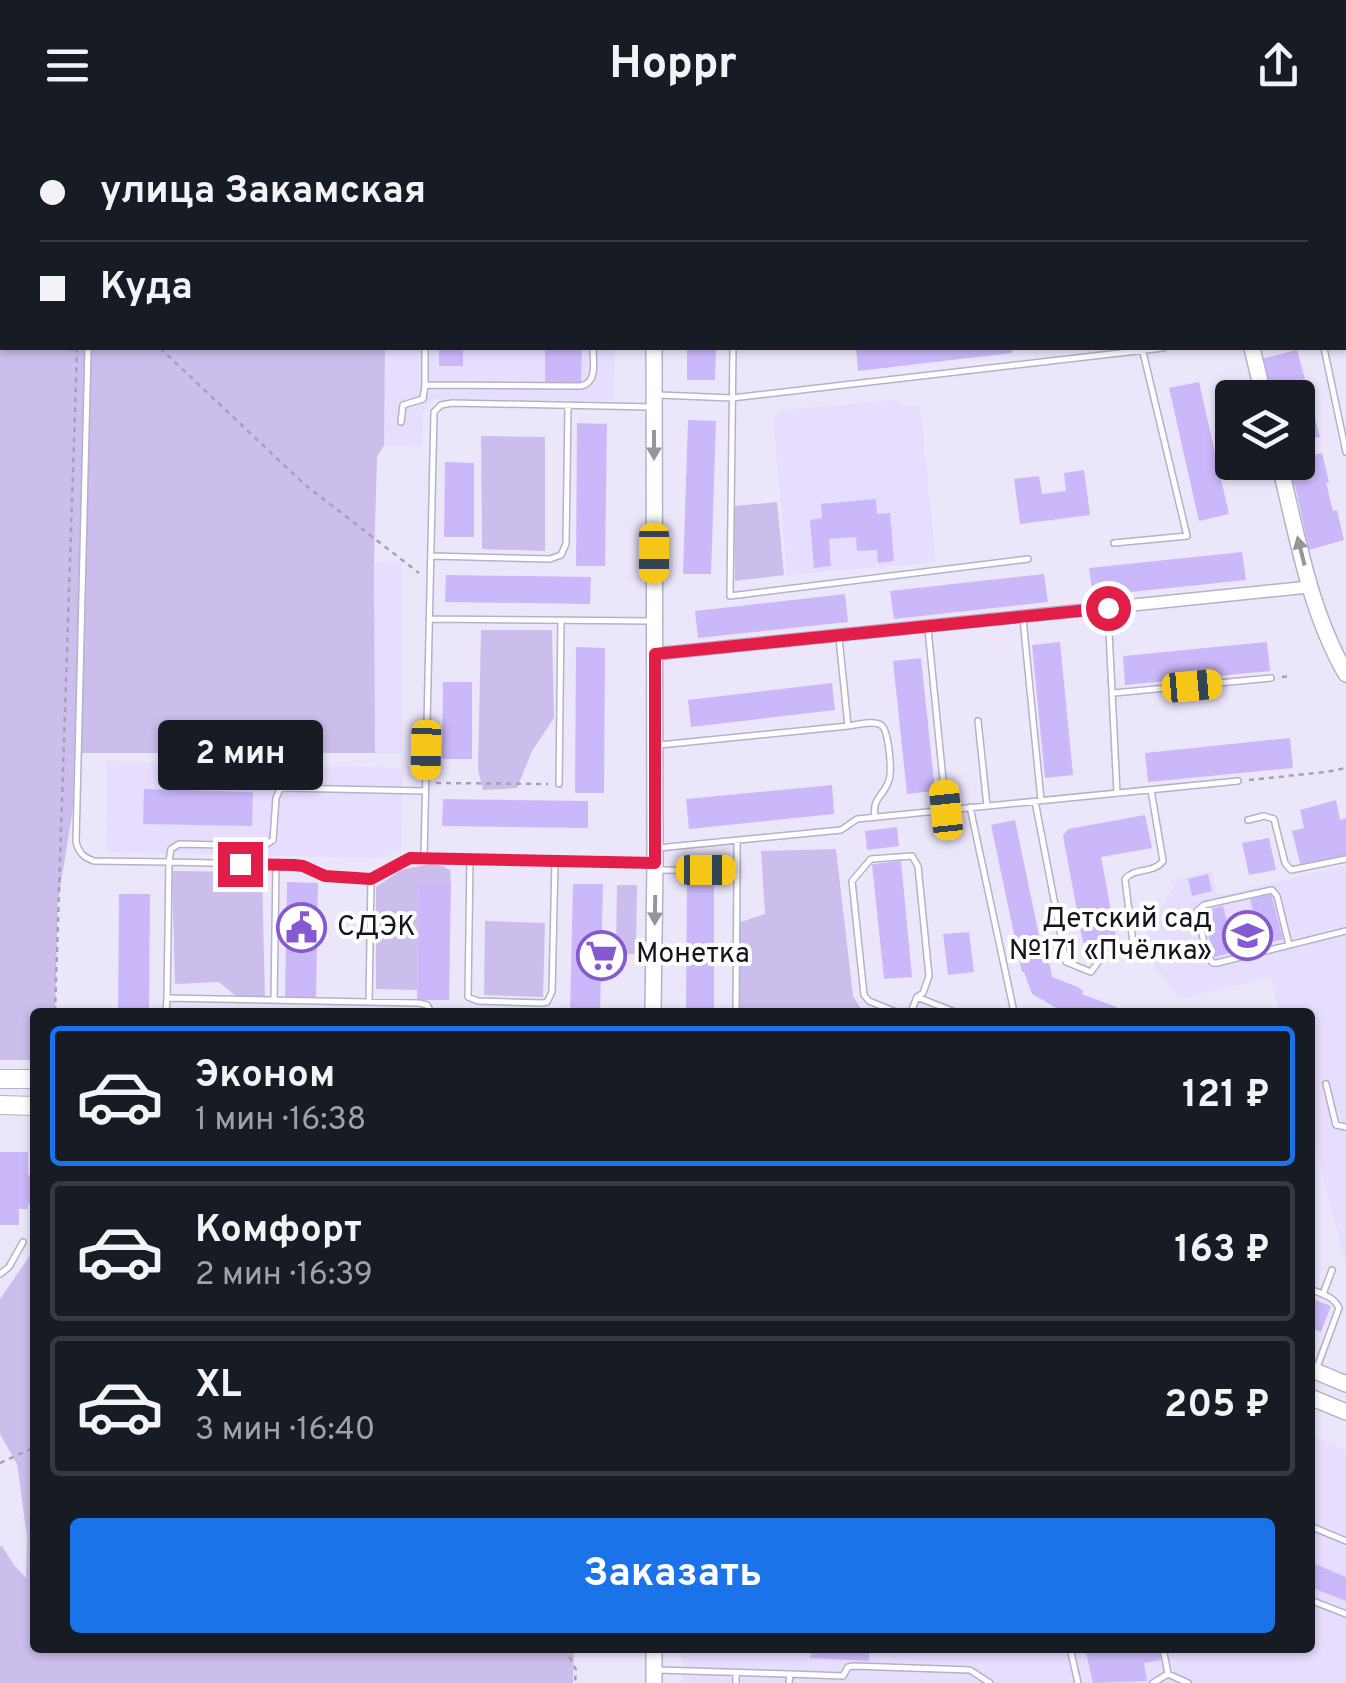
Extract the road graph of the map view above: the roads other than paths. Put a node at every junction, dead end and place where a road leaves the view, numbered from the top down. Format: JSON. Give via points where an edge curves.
{"nodes":[{"id":1,"x":87,"y":350,"type":"edge"},
{"id":2,"x":425,"y":350,"type":"edge"},
{"id":3,"x":593,"y":350,"type":"edge"},
{"id":4,"x":654,"y":350,"type":"edge"},
{"id":5,"x":733,"y":350,"type":"edge"},
{"id":6,"x":1134,"y":350,"type":"edge"},
{"id":7,"x":1142,"y":350,"type":"edge"},
{"id":8,"x":1252,"y":350,"type":"edge"},
{"id":9,"x":1324,"y":350,"type":"edge"},
{"id":10,"x":1260,"y":380,"type":"edge"},
{"id":11,"x":425,"y":384,"type":"junction"},
{"id":12,"x":732,"y":398,"type":"junction"},
{"id":13,"x":654,"y":401,"type":"junction"},
{"id":14,"x":568,"y":406,"type":"junction"},
{"id":15,"x":401,"y":422,"type":"dead end"},
{"id":16,"x":1346,"y":452,"type":"edge"},
{"id":17,"x":1283,"y":480,"type":"edge"},
{"id":18,"x":1114,"y":543,"type":"dead end"},
{"id":19,"x":430,"y":556,"type":"junction"},
{"id":20,"x":1028,"y":559,"type":"dead end"},
{"id":21,"x":1310,"y":587,"type":"junction"},
{"id":22,"x":1108,"y":608,"type":"junction"},
{"id":23,"x":1023,"y":616,"type":"junction"},
{"id":24,"x":429,"y":619,"type":"junction"},
{"id":25,"x":561,"y":620,"type":"junction"},
{"id":26,"x":655,"y":621,"type":"junction"},
{"id":27,"x":928,"y":626,"type":"junction"},
{"id":28,"x":839,"y":635,"type":"junction"},
{"id":29,"x":655,"y":654,"type":"junction"},
{"id":30,"x":1346,"y":674,"type":"edge"},
{"id":31,"x":1271,"y":678,"type":"dead end"},
{"id":32,"x":1114,"y":693,"type":"junction"},
{"id":33,"x":978,"y":721,"type":"dead end"},
{"id":34,"x":848,"y":726,"type":"junction"},
{"id":35,"x":655,"y":745,"type":"junction"},
{"id":36,"x":1238,"y":781,"type":"road end"},
{"id":37,"x":559,"y":784,"type":"road end"},
{"id":38,"x":1152,"y":790,"type":"junction"},
{"id":39,"x":425,"y":791,"type":"junction"},
{"id":40,"x":1118,"y":793,"type":"junction"},
{"id":41,"x":1038,"y":801,"type":"junction"},
{"id":42,"x":987,"y":806,"type":"junction"},
{"id":43,"x":970,"y":807,"type":"junction"},
{"id":44,"x":946,"y":810,"type":"junction"},
{"id":45,"x":874,"y":817,"type":"junction"},
{"id":46,"x":1248,"y":820,"type":"dead end"},
{"id":47,"x":737,"y":840,"type":"junction"},
{"id":48,"x":424,"y":858,"type":"junction"},
{"id":49,"x":470,"y":859,"type":"junction"},
{"id":50,"x":1346,"y":859,"type":"edge"},
{"id":51,"x":555,"y":861,"type":"junction"},
{"id":52,"x":655,"y":861,"type":"junction"},
{"id":53,"x":169,"y":862,"type":"junction"},
{"id":54,"x":276,"y":865,"type":"junction"},
{"id":55,"x":737,"y":871,"type":"junction"},
{"id":56,"x":371,"y":879,"type":"junction"},
{"id":57,"x":1346,"y":931,"type":"edge"},
{"id":58,"x":1290,"y":945,"type":"junction"},
{"id":59,"x":916,"y":997,"type":"junction"},
{"id":60,"x":166,"y":998,"type":"junction"},
{"id":61,"x":274,"y":1000,"type":"junction"},
{"id":62,"x":304,"y":1001,"type":"junction"},
{"id":63,"x":369,"y":1002,"type":"junction"},
{"id":64,"x":166,"y":1008,"type":"edge"},
{"id":65,"x":304,"y":1008,"type":"edge"},
{"id":66,"x":429,"y":1008,"type":"edge"},
{"id":67,"x":654,"y":1008,"type":"edge"},
{"id":68,"x":736,"y":1008,"type":"edge"},
{"id":69,"x":886,"y":1008,"type":"edge"},
{"id":70,"x":912,"y":1008,"type":"edge"},
{"id":71,"x":945,"y":1008,"type":"edge"},
{"id":72,"x":1013,"y":1008,"type":"edge"},
{"id":73,"x":0,"y":1078,"type":"edge"},
{"id":74,"x":30,"y":1079,"type":"edge"},
{"id":75,"x":1326,"y":1084,"type":"dead end"},
{"id":76,"x":0,"y":1105,"type":"edge"},
{"id":77,"x":30,"y":1106,"type":"edge"},
{"id":78,"x":1346,"y":1127,"type":"edge"},
{"id":79,"x":24,"y":1242,"type":"dead end"},
{"id":80,"x":1332,"y":1270,"type":"dead end"},
{"id":81,"x":0,"y":1274,"type":"edge"},
{"id":82,"x":1315,"y":1292,"type":"edge"},
{"id":83,"x":1323,"y":1294,"type":"junction"},
{"id":84,"x":1315,"y":1365,"type":"edge"},
{"id":85,"x":1315,"y":1371,"type":"edge"},
{"id":86,"x":1345,"y":1384,"type":"edge"},
{"id":87,"x":1315,"y":1399,"type":"edge"},
{"id":88,"x":1342,"y":1408,"type":"edge"},
{"id":89,"x":1315,"y":1528,"type":"edge"},
{"id":90,"x":1346,"y":1540,"type":"edge"},
{"id":91,"x":1315,"y":1602,"type":"edge"},
{"id":92,"x":1346,"y":1614,"type":"edge"},
{"id":93,"x":1071,"y":1653,"type":"edge"},
{"id":94,"x":1164,"y":1653,"type":"edge"},
{"id":95,"x":736,"y":1672,"type":"junction"},
{"id":96,"x":790,"y":1674,"type":"junction"},
{"id":97,"x":1168,"y":1674,"type":"junction"},
{"id":98,"x":654,"y":1676,"type":"edge"},
{"id":99,"x":843,"y":1680,"type":"edge"},
{"id":100,"x":736,"y":1683,"type":"edge"},
{"id":101,"x":790,"y":1683,"type":"edge"},
{"id":102,"x":990,"y":1683,"type":"edge"},
{"id":103,"x":1078,"y":1683,"type":"edge"},
{"id":104,"x":1153,"y":1683,"type":"edge"},
{"id":105,"x":1188,"y":1683,"type":"edge"}],
"edges":[{"from":1,"to":53,"type":"lane","via":[[76,842],[94,861]]},
{"from":2,"to":11,"type":"lane"},
{"from":3,"to":11,"type":"lane","via":[[592,379],[581,386]]},
{"from":4,"to":13,"type":"street"},
{"from":5,"to":12,"type":"lane"},
{"from":6,"to":12,"type":"lane"},
{"from":7,"to":18,"type":"lane","via":[[1187,536]]},
{"from":8,"to":10,"type":"street"},
{"from":9,"to":16,"type":"lane"},
{"from":11,"to":15,"type":"lane","via":[[423,399],[402,405]]},
{"from":12,"to":13,"type":"lane"},
{"from":12,"to":20,"type":"lane","via":[[730,596]]},
{"from":13,"to":14,"type":"lane"},
{"from":13,"to":26,"type":"street","one_way":true},
{"from":14,"to":19,"type":"lane","via":[[452,403],[434,412]]},
{"from":14,"to":19,"type":"lane","via":[[561,555]]},
{"from":21,"to":17,"type":"street","one_way":true},
{"from":19,"to":24,"type":"lane"},
{"from":21,"to":22,"type":"street"},
{"from":21,"to":30,"type":"street","via":[[1328,644]]},
{"from":22,"to":23,"type":"street"},
{"from":22,"to":32,"type":"lane"},
{"from":23,"to":27,"type":"street"},
{"from":23,"to":41,"type":"lane"},
{"from":24,"to":25,"type":"lane"},
{"from":24,"to":39,"type":"lane"},
{"from":25,"to":26,"type":"lane"},
{"from":25,"to":37,"type":"lane"},
{"from":26,"to":29,"type":"street"},
{"from":27,"to":28,"type":"street"},
{"from":27,"to":44,"type":"lane"},
{"from":28,"to":29,"type":"street"},
{"from":28,"to":34,"type":"lane"},
{"from":29,"to":35,"type":"street"},
{"from":31,"to":32,"type":"lane"},
{"from":32,"to":40,"type":"lane"},
{"from":33,"to":42,"type":"lane"},
{"from":34,"to":35,"type":"lane"},
{"from":34,"to":45,"type":"lane","via":[[876,723],[887,733],[889,782],[874,803]]},
{"from":35,"to":52,"type":"street"},
{"from":36,"to":38,"type":"lane"},
{"from":38,"to":40,"type":"lane"},
{"from":38,"to":41,"type":"lane","via":[[1163,861],[1125,879],[1133,944],[1104,954],[1091,972],[1064,957]]},
{"from":39,"to":48,"type":"lane"},
{"from":39,"to":53,"type":"lane","via":[[280,789],[270,844],[178,844]]},
{"from":40,"to":41,"type":"lane"},
{"from":41,"to":42,"type":"lane"},
{"from":42,"to":43,"type":"lane"},
{"from":43,"to":44,"type":"lane"},
{"from":43,"to":72,"type":"lane"},
{"from":44,"to":45,"type":"lane"},
{"from":45,"to":47,"type":"lane","via":[[857,818],[840,830]]},
{"from":46,"to":50,"type":"lane","via":[[1274,819],[1291,870]]},
{"from":47,"to":52,"type":"lane"},
{"from":47,"to":55,"type":"lane"},
{"from":48,"to":49,"type":"lane"},
{"from":48,"to":56,"type":"lane","via":[[410,858]]},
{"from":49,"to":51,"type":"lane"},
{"from":49,"to":51,"type":"lane","via":[[468,997],[542,1003],[552,992]]},
{"from":51,"to":52,"type":"lane"},
{"from":52,"to":55,"type":"lane"},
{"from":52,"to":67,"type":"street","one_way":true},
{"from":53,"to":54,"type":"lane"},
{"from":53,"to":60,"type":"lane"},
{"from":54,"to":56,"type":"lane"},
{"from":54,"to":61,"type":"lane"},
{"from":55,"to":68,"type":"lane"},
{"from":56,"to":63,"type":"lane"},
{"from":57,"to":58,"type":"lane"},
{"from":58,"to":58,"type":"lane","via":[[1213,963],[1197,910],[1272,890]]},
{"from":59,"to":69,"type":"lane","via":[[930,976],[918,866],[906,855],[871,859],[852,881],[864,995]]},
{"from":59,"to":70,"type":"lane"},
{"from":59,"to":71,"type":"lane"},
{"from":60,"to":61,"type":"lane"},
{"from":60,"to":64,"type":"lane"},
{"from":61,"to":62,"type":"lane"},
{"from":62,"to":63,"type":"lane"},
{"from":62,"to":65,"type":"lane"},
{"from":63,"to":66,"type":"lane"},
{"from":73,"to":74,"type":"main road"},
{"from":75,"to":78,"type":"lane","via":[[1336,1125]]},
{"from":76,"to":77,"type":"main road"},
{"from":79,"to":81,"type":"lane"},
{"from":80,"to":83,"type":"lane"},
{"from":82,"to":83,"type":"lane"},
{"from":83,"to":84,"type":"lane","via":[[1339,1308]]},
{"from":85,"to":86,"type":"street"},
{"from":87,"to":88,"type":"street"},
{"from":89,"to":90,"type":"lane"},
{"from":91,"to":92,"type":"lane"},
{"from":93,"to":103,"type":"lane"},
{"from":94,"to":97,"type":"lane"},
{"from":95,"to":96,"type":"lane"},
{"from":95,"to":98,"type":"lane"},
{"from":95,"to":100,"type":"lane"},
{"from":96,"to":99,"type":"lane"},
{"from":96,"to":101,"type":"lane"},
{"from":97,"to":104,"type":"lane"},
{"from":97,"to":105,"type":"lane"},
{"from":99,"to":102,"type":"lane","via":[[854,1666],[970,1670]]}]}
